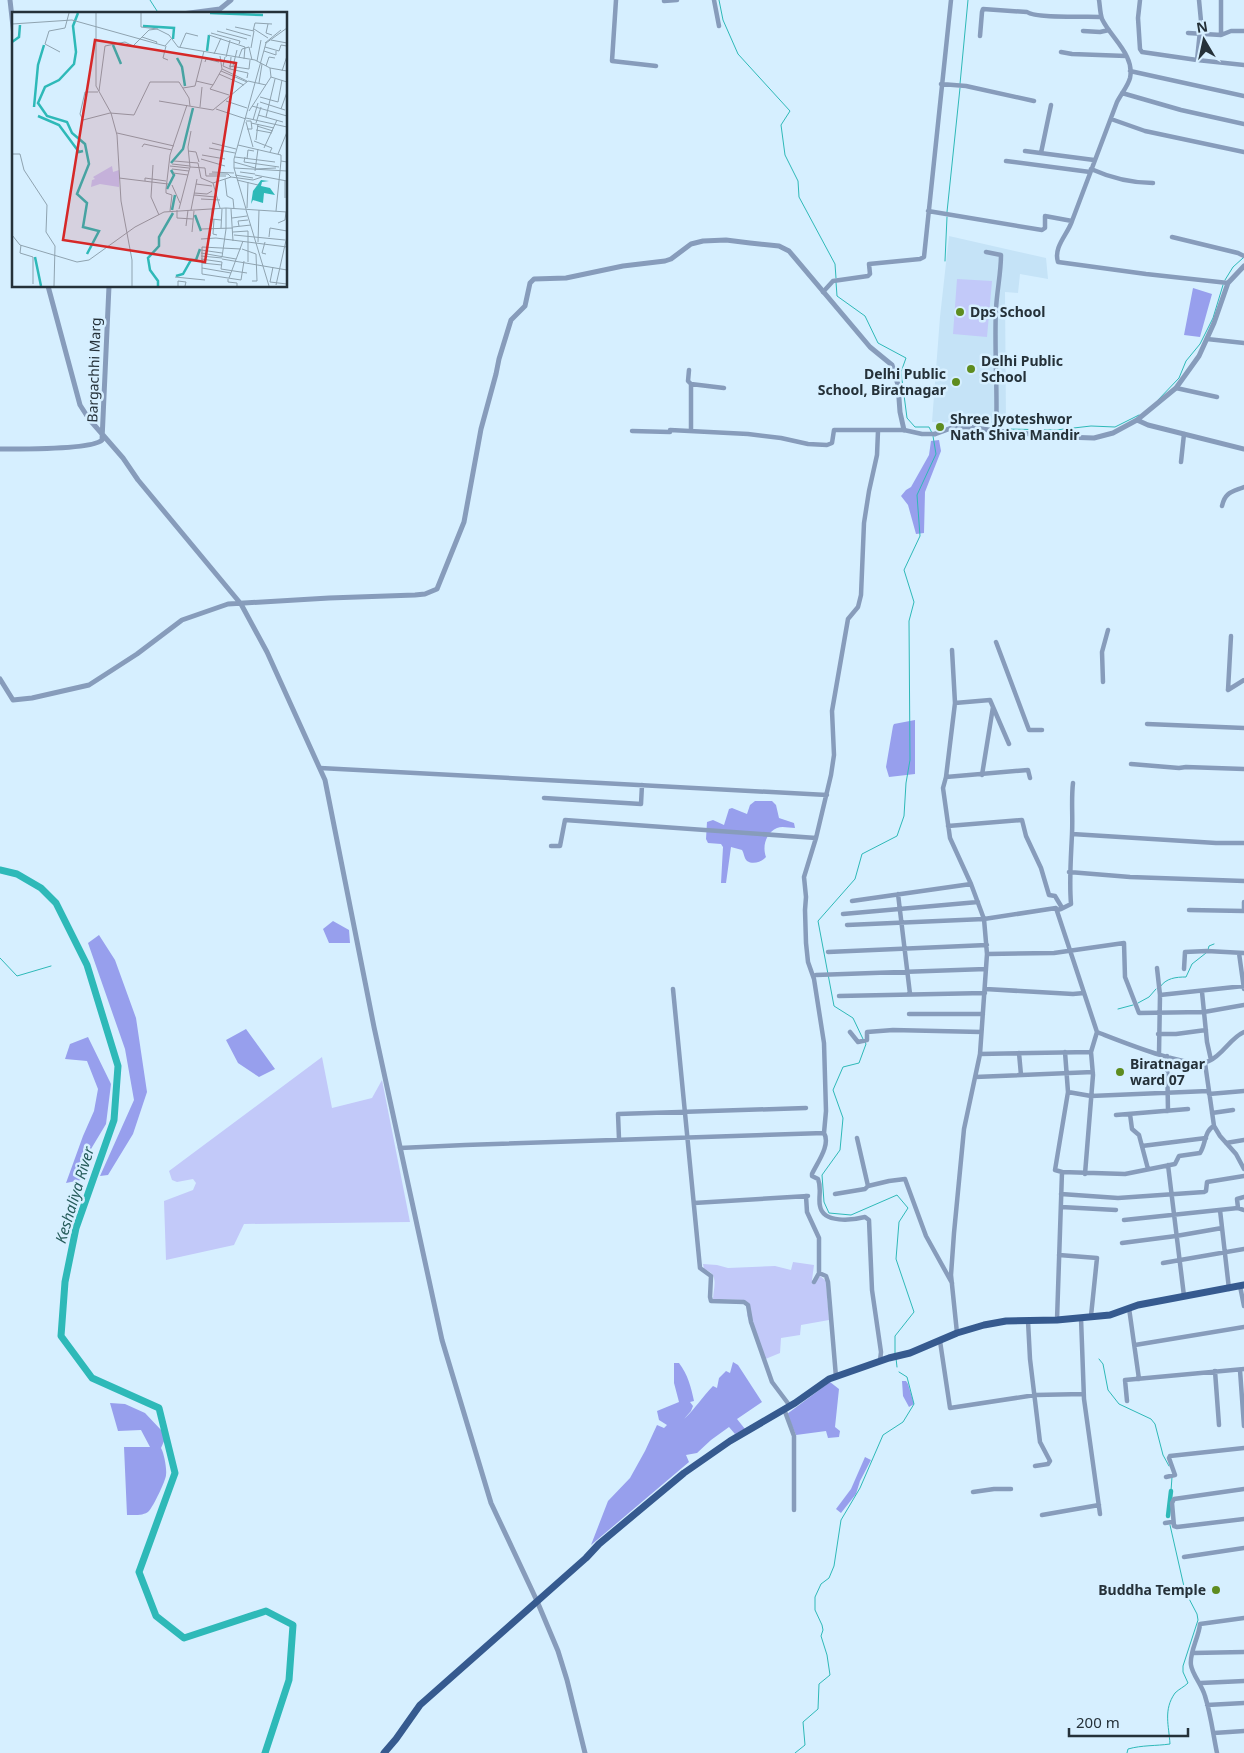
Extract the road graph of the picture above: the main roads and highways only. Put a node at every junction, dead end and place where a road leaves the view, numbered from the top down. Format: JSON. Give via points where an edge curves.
{"nodes":[{"id":1,"x":1242,"y":1286,"type":"edge"},
{"id":2,"x":384,"y":1753,"type":"edge"}],
"edges":[{"from":1,"to":2,"type":"main road","via":[[1184,1296],[1118,1313],[997,1322],[829,1379],[684,1472],[420,1705]]}]}
